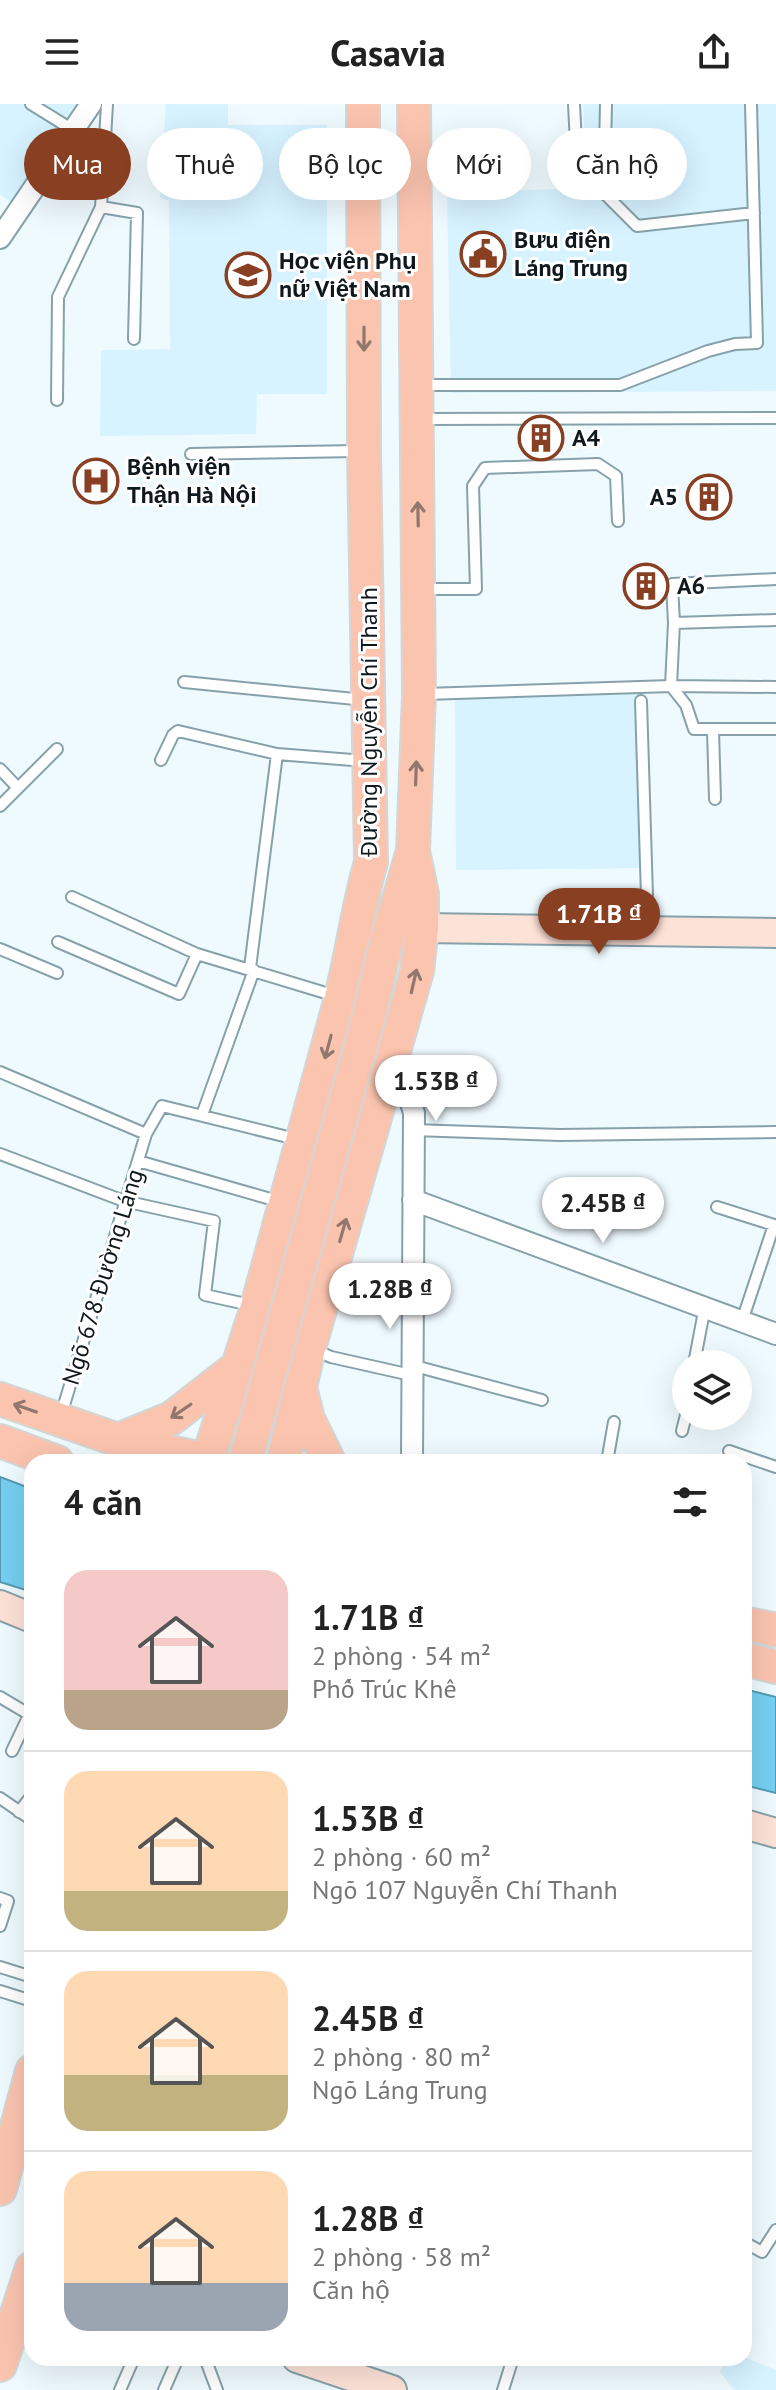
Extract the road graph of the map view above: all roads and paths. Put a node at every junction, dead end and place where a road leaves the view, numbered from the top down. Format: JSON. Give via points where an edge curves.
{"nodes":[{"id":1,"x":31,"y":104,"type":"edge"},
{"id":2,"x":91,"y":104,"type":"edge"},
{"id":3,"x":107,"y":104,"type":"edge"},
{"id":4,"x":574,"y":104,"type":"edge"},
{"id":5,"x":606,"y":104,"type":"edge"},
{"id":6,"x":751,"y":104,"type":"edge"},
{"id":7,"x":357,"y":110,"type":"edge"},
{"id":8,"x":422,"y":111,"type":"edge"},
{"id":9,"x":70,"y":128,"type":"edge"},
{"id":10,"x":74,"y":128,"type":"edge"},
{"id":11,"x":575,"y":128,"type":"edge"},
{"id":12,"x":24,"y":193,"type":"edge"},
{"id":13,"x":415,"y":206,"type":"junction"},
{"id":14,"x":101,"y":207,"type":"junction"},
{"id":15,"x":363,"y":207,"type":"junction"},
{"id":16,"x":754,"y":213,"type":"junction"},
{"id":17,"x":7,"y":215,"type":"edge"},
{"id":18,"x":0,"y":238,"type":"edge"},
{"id":19,"x":134,"y":339,"type":"dead end"},
{"id":20,"x":417,"y":385,"type":"junction"},
{"id":21,"x":57,"y":400,"type":"dead end"},
{"id":22,"x":776,"y":418,"type":"edge"},
{"id":23,"x":416,"y":419,"type":"junction"},
{"id":24,"x":364,"y":451,"type":"junction"},
{"id":25,"x":191,"y":454,"type":"dead end"},
{"id":26,"x":618,"y":521,"type":"dead end"},
{"id":27,"x":776,"y":579,"type":"edge"},
{"id":28,"x":419,"y":589,"type":"junction"},
{"id":29,"x":776,"y":620,"type":"edge"},
{"id":30,"x":674,"y":623,"type":"junction"},
{"id":31,"x":184,"y":682,"type":"dead end"},
{"id":32,"x":671,"y":686,"type":"junction"},
{"id":33,"x":776,"y":687,"type":"edge"},
{"id":34,"x":419,"y":694,"type":"junction"},
{"id":35,"x":369,"y":701,"type":"junction"},
{"id":36,"x":641,"y":701,"type":"dead end"},
{"id":37,"x":776,"y":729,"type":"edge"},
{"id":38,"x":713,"y":730,"type":"junction"},
{"id":39,"x":57,"y":749,"type":"dead end"},
{"id":40,"x":277,"y":754,"type":"junction"},
{"id":41,"x":161,"y":760,"type":"dead end"},
{"id":42,"x":371,"y":761,"type":"junction"},
{"id":43,"x":0,"y":769,"type":"edge"},
{"id":44,"x":17,"y":787,"type":"junction"},
{"id":45,"x":715,"y":799,"type":"dead end"},
{"id":46,"x":0,"y":806,"type":"edge"},
{"id":47,"x":413,"y":851,"type":"junction"},
{"id":48,"x":371,"y":862,"type":"junction"},
{"id":49,"x":72,"y":897,"type":"dead end"},
{"id":50,"x":422,"y":928,"type":"junction"},
{"id":51,"x":648,"y":931,"type":"junction"},
{"id":52,"x":776,"y":933,"type":"edge"},
{"id":53,"x":58,"y":942,"type":"dead end"},
{"id":54,"x":386,"y":943,"type":"junction"},
{"id":55,"x":0,"y":949,"type":"edge"},
{"id":56,"x":197,"y":954,"type":"junction"},
{"id":57,"x":252,"y":969,"type":"junction"},
{"id":58,"x":57,"y":973,"type":"dead end"},
{"id":59,"x":341,"y":998,"type":"junction"},
{"id":60,"x":391,"y":1063,"type":"junction"},
{"id":61,"x":0,"y":1072,"type":"edge"},
{"id":62,"x":202,"y":1115,"type":"junction"},
{"id":63,"x":413,"y":1130,"type":"junction"},
{"id":64,"x":776,"y":1132,"type":"edge"},
{"id":65,"x":146,"y":1134,"type":"junction"},
{"id":66,"x":302,"y":1141,"type":"junction"},
{"id":67,"x":0,"y":1154,"type":"edge"},
{"id":68,"x":138,"y":1161,"type":"junction"},
{"id":69,"x":413,"y":1200,"type":"junction"},
{"id":70,"x":124,"y":1201,"type":"junction"},
{"id":71,"x":283,"y":1203,"type":"junction"},
{"id":72,"x":717,"y":1207,"type":"dead end"},
{"id":73,"x":705,"y":1306,"type":"junction"},
{"id":74,"x":252,"y":1320,"type":"junction"},
{"id":75,"x":742,"y":1321,"type":"junction"},
{"id":76,"x":776,"y":1334,"type":"edge"},
{"id":77,"x":309,"y":1348,"type":"junction"},
{"id":78,"x":697,"y":1350,"type":"edge"},
{"id":79,"x":236,"y":1368,"type":"junction"},
{"id":80,"x":411,"y":1370,"type":"junction"},
{"id":81,"x":300,"y":1387,"type":"junction"},
{"id":82,"x":0,"y":1399,"type":"edge"},
{"id":83,"x":542,"y":1400,"type":"dead end"},
{"id":84,"x":59,"y":1420,"type":"junction"},
{"id":85,"x":614,"y":1422,"type":"dead end"},
{"id":86,"x":118,"y":1440,"type":"junction"},
{"id":87,"x":0,"y":1441,"type":"edge"},
{"id":88,"x":729,"y":1451,"type":"dead end"},
{"id":89,"x":35,"y":1454,"type":"edge"},
{"id":90,"x":179,"y":1454,"type":"edge"},
{"id":91,"x":212,"y":1454,"type":"edge"},
{"id":92,"x":247,"y":1454,"type":"edge"},
{"id":93,"x":285,"y":1454,"type":"edge"},
{"id":94,"x":325,"y":1454,"type":"edge"},
{"id":95,"x":412,"y":1454,"type":"edge"},
{"id":96,"x":608,"y":1454,"type":"edge"},
{"id":97,"x":738,"y":1454,"type":"edge"},
{"id":98,"x":752,"y":1459,"type":"edge"},
{"id":99,"x":776,"y":1467,"type":"edge"},
{"id":100,"x":0,"y":1605,"type":"edge"},
{"id":101,"x":24,"y":1615,"type":"edge"},
{"id":102,"x":752,"y":1625,"type":"edge"},
{"id":103,"x":776,"y":1630,"type":"edge"},
{"id":104,"x":752,"y":1661,"type":"edge"},
{"id":105,"x":776,"y":1667,"type":"edge"},
{"id":106,"x":0,"y":1697,"type":"edge"},
{"id":107,"x":24,"y":1709,"type":"edge"},
{"id":108,"x":24,"y":1727,"type":"edge"},
{"id":109,"x":12,"y":1751,"type":"dead end"},
{"id":110,"x":0,"y":1798,"type":"edge"},
{"id":111,"x":24,"y":1805,"type":"edge"},
{"id":112,"x":19,"y":1812,"type":"junction"},
{"id":113,"x":24,"y":1815,"type":"edge"},
{"id":114,"x":752,"y":1826,"type":"edge"},
{"id":115,"x":776,"y":1833,"type":"edge"},
{"id":116,"x":0,"y":1898,"type":"edge"},
{"id":117,"x":0,"y":1926,"type":"edge"},
{"id":118,"x":0,"y":1967,"type":"edge"},
{"id":119,"x":24,"y":1974,"type":"edge"},
{"id":120,"x":0,"y":1991,"type":"edge"},
{"id":121,"x":24,"y":1998,"type":"edge"},
{"id":122,"x":24,"y":2099,"type":"edge"},
{"id":123,"x":24,"y":2139,"type":"edge"},
{"id":124,"x":4,"y":2169,"type":"edge"},
{"id":125,"x":774,"y":2239,"type":"edge"},
{"id":126,"x":752,"y":2246,"type":"edge"},
{"id":127,"x":24,"y":2294,"type":"edge"},
{"id":128,"x":0,"y":2365,"type":"edge"},
{"id":129,"x":131,"y":2366,"type":"edge"},
{"id":130,"x":174,"y":2366,"type":"edge"},
{"id":131,"x":208,"y":2366,"type":"edge"},
{"id":132,"x":321,"y":2366,"type":"edge"},
{"id":133,"x":510,"y":2366,"type":"edge"},
{"id":134,"x":122,"y":2389,"type":"edge"},
{"id":135,"x":164,"y":2390,"type":"edge"},
{"id":136,"x":217,"y":2390,"type":"edge"},
{"id":137,"x":392,"y":2390,"type":"edge"},
{"id":138,"x":503,"y":2390,"type":"edge"}],
"edges":[{"from":1,"to":9,"type":"lane"},
{"from":2,"to":10,"type":"street"},
{"from":3,"to":14,"type":"lane"},
{"from":4,"to":11,"type":"lane"},
{"from":5,"to":16,"type":"lane","via":[[604,193],[637,226]]},
{"from":6,"to":16,"type":"lane"},
{"from":7,"to":15,"type":"main road","name":"Đường Nguyễn Chí Thanh"},
{"from":8,"to":13,"type":"main road","name":"Đường Nguyễn Chí Thanh"},
{"from":12,"to":17,"type":"street"},
{"from":13,"to":15,"type":"main road"},
{"from":13,"to":20,"type":"main road","name":"Đường Nguyễn Chí Thanh"},
{"from":14,"to":19,"type":"lane","via":[[137,213]]},
{"from":14,"to":21,"type":"lane","via":[[58,297]]},
{"from":15,"to":24,"type":"main road","name":"Đường Nguyễn Chí Thanh","one_way":true},
{"from":16,"to":20,"type":"lane","via":[[757,343],[708,351],[620,385]]},
{"from":17,"to":18,"type":"street"},
{"from":20,"to":23,"type":"main road","name":"Đường Nguyễn Chí Thanh"},
{"from":22,"to":23,"type":"lane"},
{"from":28,"to":23,"type":"main road","name":"Đường Nguyễn Chí Thanh","one_way":true},
{"from":24,"to":25,"type":"lane"},
{"from":24,"to":35,"type":"main road","name":"Đường Nguyễn Chí Thanh"},
{"from":26,"to":28,"type":"lane","via":[[616,476],[598,464],[485,468],[473,486],[476,589]]},
{"from":27,"to":30,"type":"lane","via":[[672,584]]},
{"from":28,"to":34,"type":"main road","name":"Đường Nguyễn Chí Thanh"},
{"from":29,"to":30,"type":"lane"},
{"from":30,"to":32,"type":"lane"},
{"from":31,"to":35,"type":"lane"},
{"from":32,"to":33,"type":"lane"},
{"from":32,"to":34,"type":"lane"},
{"from":32,"to":38,"type":"lane","via":[[686,705],[694,729]]},
{"from":47,"to":34,"type":"main road","name":"Đường Nguyễn Chí Thanh","one_way":true},
{"from":35,"to":42,"type":"main road","name":"Đường Nguyễn Chí Thanh"},
{"from":36,"to":51,"type":"lane"},
{"from":37,"to":38,"type":"lane"},
{"from":38,"to":45,"type":"lane"},
{"from":39,"to":44,"type":"lane"},
{"from":40,"to":41,"type":"lane","via":[[178,731]]},
{"from":40,"to":42,"type":"lane"},
{"from":40,"to":57,"type":"lane"},
{"from":42,"to":48,"type":"main road","name":"Đường Nguyễn Chí Thanh"},
{"from":43,"to":44,"type":"lane"},
{"from":44,"to":46,"type":"lane"},
{"from":47,"to":50,"type":"main road","name":"Đường Nguyễn Chí Thanh"},
{"from":47,"to":54,"type":"main road"},
{"from":48,"to":54,"type":"main road"},
{"from":48,"to":59,"type":"main road","name":"Đường Nguyễn Chí Thanh"},
{"from":49,"to":56,"type":"lane"},
{"from":50,"to":51,"type":"street"},
{"from":60,"to":50,"type":"main road","name":"Đường Nguyễn Chí Thanh","one_way":true,"via":[[417,971]]},
{"from":51,"to":52,"type":"street"},
{"from":53,"to":56,"type":"lane","via":[[179,994]]},
{"from":54,"to":92,"type":"main road","bridge":true},
{"from":55,"to":58,"type":"lane"},
{"from":56,"to":57,"type":"lane"},
{"from":57,"to":59,"type":"lane"},
{"from":57,"to":62,"type":"lane"},
{"from":59,"to":66,"type":"main road","name":"Đường Nguyễn Chí Thanh","one_way":true},
{"from":60,"to":63,"type":"street","via":[[407,1089]]},
{"from":77,"to":60,"type":"main road","name":"Đường Nguyễn Chí Thanh","one_way":true},
{"from":61,"to":65,"type":"lane"},
{"from":62,"to":65,"type":"lane","via":[[162,1106]]},
{"from":62,"to":66,"type":"lane"},
{"from":63,"to":64,"type":"lane","via":[[560,1135]]},
{"from":63,"to":69,"type":"street"},
{"from":65,"to":68,"type":"lane","name":"Ngõ 678 Đường Láng"},
{"from":66,"to":71,"type":"main road","name":"Đường Nguyễn Chí Thanh"},
{"from":67,"to":70,"type":"lane"},
{"from":68,"to":70,"type":"lane","name":"Ngõ 678 Đường Láng"},
{"from":68,"to":71,"type":"lane"},
{"from":69,"to":73,"type":"street"},
{"from":69,"to":80,"type":"street"},
{"from":70,"to":74,"type":"lane","via":[[214,1221],[205,1295]]},
{"from":70,"to":84,"type":"lane","name":"Ngõ 678 Đường Láng"},
{"from":71,"to":74,"type":"main road","name":"Đường Nguyễn Chí Thanh"},
{"from":72,"to":75,"type":"lane","via":[[774,1225]]},
{"from":73,"to":75,"type":"street"},
{"from":73,"to":78,"type":"lane"},
{"from":74,"to":77,"type":"main road","via":[[252,1351],[259,1358],[274,1365],[297,1359]]},
{"from":74,"to":79,"type":"main road","name":"Đường Nguyễn Chí Thanh"},
{"from":75,"to":76,"type":"street"},
{"from":77,"to":80,"type":"lane","via":[[331,1357]]},
{"from":77,"to":81,"type":"main road","name":"Đường Nguyễn Chí Thanh"},
{"from":79,"to":86,"type":"main road","one_way":true,"via":[[172,1418]]},
{"from":79,"to":91,"type":"main road","name":"Đường Nguyễn Chí Thanh"},
{"from":80,"to":83,"type":"lane"},
{"from":80,"to":95,"type":"street"},
{"from":81,"to":93,"type":"main road","name":"Đường Nguyễn Chí Thanh"},
{"from":81,"to":94,"type":"main road"},
{"from":84,"to":82,"type":"main road","one_way":true},
{"from":84,"to":86,"type":"main road"},
{"from":85,"to":96,"type":"lane"},
{"from":86,"to":90,"type":"main road"},
{"from":87,"to":89,"type":"main road"},
{"from":88,"to":97,"type":"lane"},
{"from":98,"to":99,"type":"lane"},
{"from":100,"to":101,"type":"street"},
{"from":102,"to":103,"type":"main road"},
{"from":104,"to":105,"type":"main road"},
{"from":106,"to":107,"type":"lane"},
{"from":108,"to":109,"type":"lane"},
{"from":110,"to":112,"type":"lane"},
{"from":111,"to":112,"type":"lane"},
{"from":112,"to":113,"type":"lane"},
{"from":114,"to":115,"type":"street"},
{"from":116,"to":117,"type":"lane","via":[[8,1901]]},
{"from":118,"to":119,"type":"lane"},
{"from":120,"to":121,"type":"lane"},
{"from":122,"to":124,"type":"main road"},
{"from":123,"to":124,"type":"main road"},
{"from":125,"to":126,"type":"lane","via":[[762,2252]]},
{"from":127,"to":128,"type":"main road"},
{"from":129,"to":134,"type":"lane"},
{"from":130,"to":135,"type":"lane"},
{"from":131,"to":136,"type":"lane"},
{"from":132,"to":137,"type":"street"},
{"from":133,"to":138,"type":"lane"}]}
